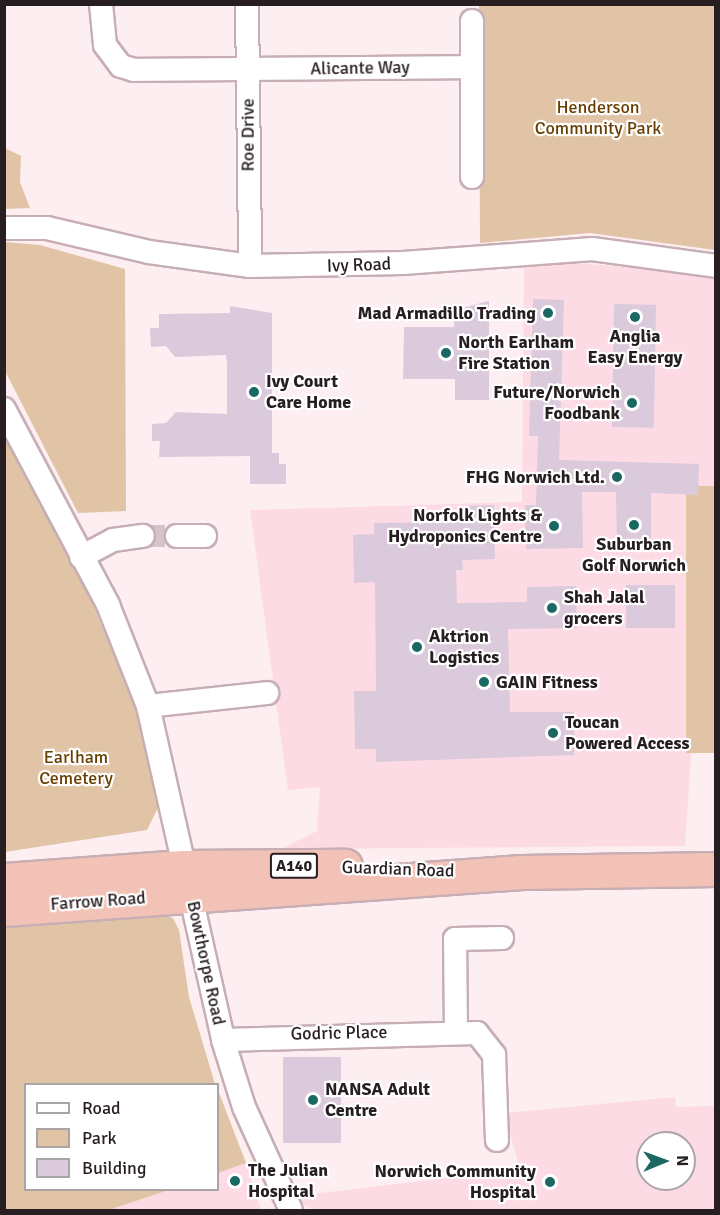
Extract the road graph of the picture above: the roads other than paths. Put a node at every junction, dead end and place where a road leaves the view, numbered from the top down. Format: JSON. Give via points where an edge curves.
{"nodes":[{"id":1,"x":101,"y":4,"type":"edge"},
{"id":2,"x":247,"y":4,"type":"edge"},
{"id":3,"x":472,"y":21,"type":"dead end"},
{"id":4,"x":471,"y":67,"type":"junction"},
{"id":5,"x":248,"y":69,"type":"junction"},
{"id":6,"x":472,"y":177,"type":"dead end"},
{"id":7,"x":4,"y":228,"type":"edge"},
{"id":8,"x":250,"y":266,"type":"junction"},
{"id":9,"x":716,"y":266,"type":"edge"},
{"id":10,"x":4,"y":409,"type":"edge"},
{"id":11,"x":177,"y":536,"type":"tunnel mouth"},
{"id":12,"x":205,"y":536,"type":"dead end"},
{"id":13,"x":143,"y":537,"type":"tunnel mouth"},
{"id":14,"x":81,"y":557,"type":"junction"},
{"id":15,"x":267,"y":693,"type":"dead end"},
{"id":16,"x":148,"y":706,"type":"junction"},
{"id":17,"x":716,"y":869,"type":"edge"},
{"id":18,"x":4,"y":880,"type":"edge"},
{"id":19,"x":187,"y":880,"type":"junction"},
{"id":20,"x":4,"y":909,"type":"edge"},
{"id":21,"x":502,"y":938,"type":"dead end"},
{"id":22,"x":456,"y":1031,"type":"junction"},
{"id":23,"x":223,"y":1040,"type":"junction"},
{"id":24,"x":497,"y":1140,"type":"dead end"},
{"id":25,"x":291,"y":1210,"type":"edge"}],
"edges":[{"from":1,"to":5,"type":"street","name":"Alicante Way","via":[[105,45],[121,66],[134,70]]},
{"from":2,"to":5,"type":"street","name":"Roe Drive"},
{"from":3,"to":4,"type":"street"},
{"from":4,"to":5,"type":"street","name":"Alicante Way"},
{"from":4,"to":6,"type":"street"},
{"from":5,"to":8,"type":"street","name":"Roe Drive"},
{"from":7,"to":8,"type":"street","name":"Ivy Road","via":[[47,228],[148,252]]},
{"from":8,"to":9,"type":"street","name":"Ivy Road","via":[[403,263],[592,249]]},
{"from":10,"to":14,"type":"street","name":"Bowthorpe Road"},
{"from":11,"to":12,"type":"street"},
{"from":13,"to":14,"type":"street","via":[[113,540]]},
{"from":14,"to":16,"type":"street","name":"Bowthorpe Road","via":[[108,605]]},
{"from":15,"to":16,"type":"street"},
{"from":16,"to":19,"type":"street","name":"Bowthorpe Road"},
{"from":17,"to":19,"type":"highway","name":"Guardian Road","number":"A140"},
{"from":18,"to":19,"type":"highway","name":"Farrow Road","number":"A140"},
{"from":19,"to":20,"type":"highway","name":"Farrow Road","number":"A140"},
{"from":19,"to":23,"type":"street","name":"Bowthorpe Road"},
{"from":21,"to":22,"type":"street","via":[[455,939]]},
{"from":22,"to":23,"type":"street","name":"Godric Place"},
{"from":22,"to":24,"type":"street","name":"Godric Place","via":[[477,1033],[494,1055]]},
{"from":23,"to":25,"type":"street","name":"Bowthorpe Road","via":[[244,1107]]}]}
